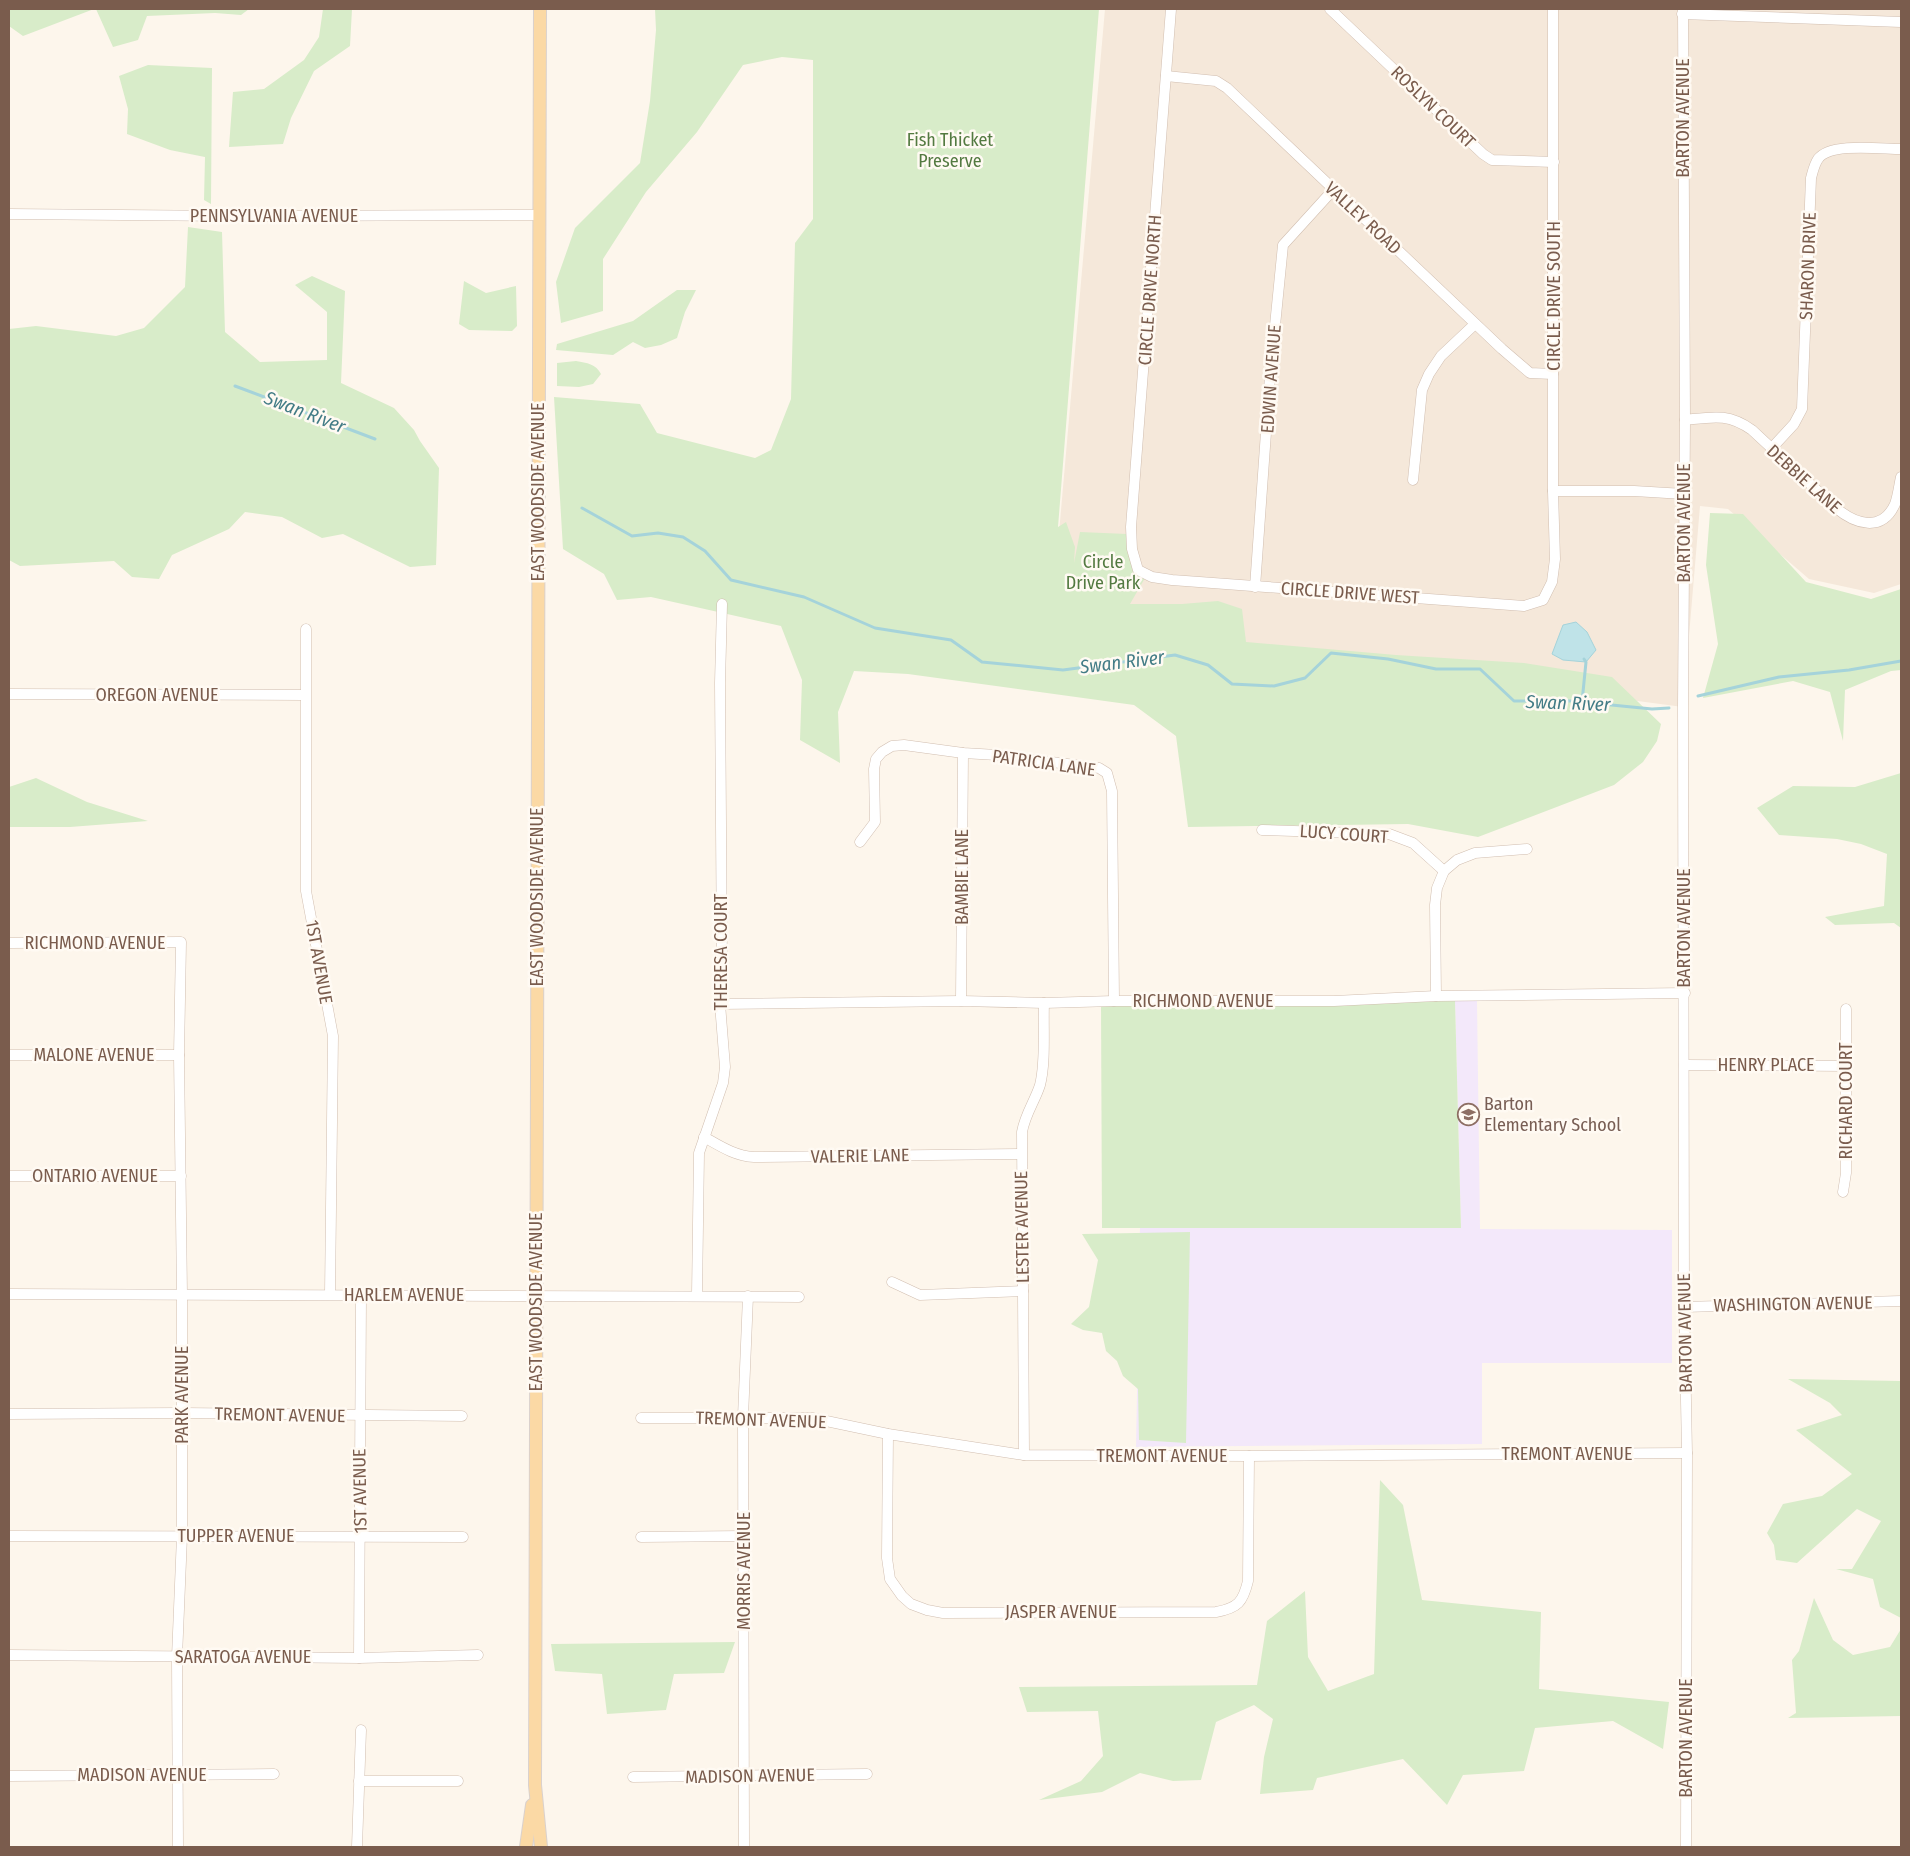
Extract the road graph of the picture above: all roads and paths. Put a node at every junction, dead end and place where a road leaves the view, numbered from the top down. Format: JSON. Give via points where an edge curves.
{"nodes":[{"id":1,"x":540,"y":9,"type":"edge"},
{"id":2,"x":1171,"y":9,"type":"edge"},
{"id":3,"x":1330,"y":9,"type":"edge"},
{"id":4,"x":1553,"y":9,"type":"edge"},
{"id":5,"x":1682,"y":11,"type":"edge"},
{"id":6,"x":1901,"y":22,"type":"edge"},
{"id":7,"x":1166,"y":76,"type":"junction"},
{"id":8,"x":1901,"y":149,"type":"edge"},
{"id":9,"x":1554,"y":162,"type":"junction"},
{"id":10,"x":1333,"y":190,"type":"junction"},
{"id":11,"x":9,"y":214,"type":"edge"},
{"id":12,"x":540,"y":215,"type":"junction"},
{"id":13,"x":1475,"y":324,"type":"junction"},
{"id":14,"x":1553,"y":374,"type":"junction"},
{"id":15,"x":1685,"y":420,"type":"junction"},
{"id":16,"x":1771,"y":449,"type":"junction"},
{"id":17,"x":1901,"y":477,"type":"edge"},
{"id":18,"x":1413,"y":480,"type":"dead end"},
{"id":19,"x":1553,"y":491,"type":"junction"},
{"id":20,"x":1684,"y":494,"type":"junction"},
{"id":21,"x":1138,"y":570,"type":"joint"},
{"id":22,"x":1552,"y":582,"type":"joint"},
{"id":23,"x":1255,"y":586,"type":"junction"},
{"id":24,"x":722,"y":604,"type":"dead end"},
{"id":25,"x":306,"y":629,"type":"dead end"},
{"id":26,"x":9,"y":694,"type":"edge"},
{"id":27,"x":305,"y":695,"type":"junction"},
{"id":28,"x":963,"y":753,"type":"junction"},
{"id":29,"x":1262,"y":830,"type":"dead end"},
{"id":30,"x":860,"y":842,"type":"dead end"},
{"id":31,"x":1527,"y":850,"type":"dead end"},
{"id":32,"x":1444,"y":871,"type":"junction"},
{"id":33,"x":181,"y":942,"type":"joint"},
{"id":34,"x":9,"y":943,"type":"edge"},
{"id":35,"x":1685,"y":993,"type":"junction"},
{"id":36,"x":1436,"y":996,"type":"junction"},
{"id":37,"x":1114,"y":1001,"type":"junction"},
{"id":38,"x":961,"y":1002,"type":"junction"},
{"id":39,"x":1044,"y":1003,"type":"junction"},
{"id":40,"x":720,"y":1004,"type":"junction"},
{"id":41,"x":1846,"y":1009,"type":"dead end"},
{"id":42,"x":180,"y":1054,"type":"junction"},
{"id":43,"x":9,"y":1055,"type":"edge"},
{"id":44,"x":1684,"y":1065,"type":"junction"},
{"id":45,"x":1847,"y":1066,"type":"junction"},
{"id":46,"x":704,"y":1137,"type":"junction"},
{"id":47,"x":1021,"y":1154,"type":"junction"},
{"id":48,"x":9,"y":1176,"type":"edge"},
{"id":49,"x":181,"y":1176,"type":"junction"},
{"id":50,"x":1843,"y":1192,"type":"dead end"},
{"id":51,"x":892,"y":1282,"type":"dead end"},
{"id":52,"x":1023,"y":1291,"type":"junction"},
{"id":53,"x":9,"y":1294,"type":"edge"},
{"id":54,"x":330,"y":1294,"type":"junction"},
{"id":55,"x":361,"y":1294,"type":"junction"},
{"id":56,"x":182,"y":1295,"type":"junction"},
{"id":57,"x":696,"y":1295,"type":"junction"},
{"id":58,"x":536,"y":1296,"type":"junction"},
{"id":59,"x":748,"y":1296,"type":"junction"},
{"id":60,"x":799,"y":1297,"type":"dead end"},
{"id":61,"x":1901,"y":1302,"type":"edge"},
{"id":62,"x":1684,"y":1307,"type":"junction"},
{"id":63,"x":182,"y":1413,"type":"junction"},
{"id":64,"x":9,"y":1414,"type":"edge"},
{"id":65,"x":360,"y":1416,"type":"junction"},
{"id":66,"x":462,"y":1416,"type":"dead end"},
{"id":67,"x":743,"y":1417,"type":"junction"},
{"id":68,"x":641,"y":1418,"type":"dead end"},
{"id":69,"x":888,"y":1434,"type":"junction"},
{"id":70,"x":1687,"y":1453,"type":"junction"},
{"id":71,"x":1024,"y":1455,"type":"junction"},
{"id":72,"x":1249,"y":1456,"type":"junction"},
{"id":73,"x":9,"y":1536,"type":"edge"},
{"id":74,"x":182,"y":1536,"type":"junction"},
{"id":75,"x":744,"y":1536,"type":"junction"},
{"id":76,"x":361,"y":1537,"type":"junction"},
{"id":77,"x":463,"y":1537,"type":"dead end"},
{"id":78,"x":641,"y":1537,"type":"dead end"},
{"id":79,"x":478,"y":1655,"type":"dead end"},
{"id":80,"x":9,"y":1656,"type":"edge"},
{"id":81,"x":177,"y":1657,"type":"junction"},
{"id":82,"x":359,"y":1658,"type":"junction"},
{"id":83,"x":361,"y":1730,"type":"dead end"},
{"id":84,"x":274,"y":1774,"type":"dead end"},
{"id":85,"x":867,"y":1774,"type":"dead end"},
{"id":86,"x":9,"y":1776,"type":"edge"},
{"id":87,"x":178,"y":1776,"type":"junction"},
{"id":88,"x":744,"y":1777,"type":"junction"},
{"id":89,"x":634,"y":1778,"type":"dead end"},
{"id":90,"x":458,"y":1780,"type":"dead end"},
{"id":91,"x":359,"y":1781,"type":"junction"},
{"id":92,"x":535,"y":1785,"type":"junction"},
{"id":93,"x":178,"y":1847,"type":"edge"},
{"id":94,"x":357,"y":1847,"type":"edge"},
{"id":95,"x":526,"y":1847,"type":"edge"},
{"id":96,"x":541,"y":1847,"type":"edge"},
{"id":97,"x":744,"y":1847,"type":"edge"},
{"id":98,"x":1686,"y":1847,"type":"edge"}],
"edges":[{"from":1,"to":12,"type":"main road","name":"EAST WOODSIDE AVENUE"},
{"from":2,"to":7,"type":"street","name":"CIRCLE DRIVE NORTH"},
{"from":3,"to":9,"type":"street","name":"ROSLYN COURT","via":[[1483,154],[1492,160]]},
{"from":4,"to":9,"type":"street","name":"CIRCLE DRIVE SOUTH"},
{"from":5,"to":6,"type":"street"},
{"from":5,"to":15,"type":"street","name":"BARTON AVENUE"},
{"from":7,"to":10,"type":"street","name":"VALLEY ROAD","via":[[1216,81],[1227,88]]},
{"from":7,"to":21,"type":"street","name":"CIRCLE DRIVE NORTH","via":[[1131,527],[1132,549]]},
{"from":8,"to":16,"type":"street","name":"SHARON DRIVE","via":[[1840,148],[1819,158],[1814,166],[1810,188],[1802,409],[1794,424]]},
{"from":9,"to":14,"type":"street","name":"CIRCLE DRIVE SOUTH"},
{"from":10,"to":13,"type":"street","name":"VALLEY ROAD"},
{"from":10,"to":23,"type":"street","name":"EDWIN AVENUE","via":[[1283,245]]},
{"from":11,"to":12,"type":"street","name":"PENNSYLVANIA AVENUE"},
{"from":12,"to":58,"type":"main road","name":"EAST WOODSIDE AVENUE"},
{"from":13,"to":14,"type":"street","name":"VALLEY ROAD","via":[[1530,373]]},
{"from":13,"to":18,"type":"street","via":[[1441,356],[1422,390]]},
{"from":14,"to":19,"type":"street","name":"CIRCLE DRIVE SOUTH"},
{"from":15,"to":16,"type":"street","name":"DEBBIE LANE","via":[[1717,416],[1728,418],[1752,430]]},
{"from":15,"to":20,"type":"street","name":"BARTON AVENUE"},
{"from":16,"to":17,"type":"street","name":"DEBBIE LANE","via":[[1847,518],[1862,523],[1875,523],[1887,517],[1895,504]]},
{"from":19,"to":20,"type":"street"},
{"from":19,"to":22,"type":"street","name":"CIRCLE DRIVE SOUTH","via":[[1555,559]]},
{"from":20,"to":35,"type":"street","name":"BARTON AVENUE"},
{"from":21,"to":23,"type":"street","name":"CIRCLE DRIVE WEST","via":[[1152,577],[1172,580]]},
{"from":22,"to":23,"type":"street","name":"CIRCLE DRIVE WEST","via":[[1543,600],[1524,606]]},
{"from":24,"to":40,"type":"street","name":"THERESA COURT"},
{"from":25,"to":27,"type":"street","name":"1ST AVENUE"},
{"from":26,"to":27,"type":"street","name":"OREGON AVENUE"},
{"from":27,"to":54,"type":"street","name":"1ST AVENUE","via":[[306,892],[333,1036]]},
{"from":28,"to":30,"type":"street","name":"PATRICIA LANE","via":[[904,745],[892,746],[882,752],[874,769],[875,822]]},
{"from":28,"to":37,"type":"street","name":"PATRICIA LANE","via":[[1087,766],[1107,773],[1112,791]]},
{"from":28,"to":38,"type":"street","name":"BAMBIE LANE"},
{"from":29,"to":32,"type":"street","name":"LUCY COURT","via":[[1388,834],[1413,843]]},
{"from":31,"to":32,"type":"street","via":[[1475,853]]},
{"from":32,"to":36,"type":"street","via":[[1436,888]]},
{"from":33,"to":34,"type":"street","name":"RICHMOND AVENUE"},
{"from":33,"to":42,"type":"street","name":"PARK AVENUE"},
{"from":35,"to":36,"type":"street","name":"RICHMOND AVENUE"},
{"from":35,"to":44,"type":"street","name":"BARTON AVENUE"},
{"from":36,"to":37,"type":"street","name":"RICHMOND AVENUE","via":[[1334,1001]]},
{"from":37,"to":39,"type":"street","name":"RICHMOND AVENUE"},
{"from":38,"to":39,"type":"street","name":"RICHMOND AVENUE"},
{"from":38,"to":40,"type":"street","name":"RICHMOND AVENUE"},
{"from":39,"to":47,"type":"street","name":"LESTER AVENUE","via":[[1042,1073],[1024,1120]]},
{"from":40,"to":46,"type":"street","name":"THERESA COURT","via":[[725,1067],[723,1083]]},
{"from":41,"to":45,"type":"street","name":"RICHARD COURT"},
{"from":42,"to":43,"type":"street","name":"MALONE AVENUE"},
{"from":42,"to":49,"type":"street","name":"PARK AVENUE"},
{"from":44,"to":45,"type":"street","name":"HENRY PLACE"},
{"from":44,"to":62,"type":"street","name":"BARTON AVENUE"},
{"from":45,"to":50,"type":"street","name":"RICHARD COURT"},
{"from":46,"to":47,"type":"street","name":"VALERIE LANE","via":[[730,1152],[754,1157]]},
{"from":46,"to":57,"type":"street","name":"THERESA COURT","via":[[699,1153]]},
{"from":47,"to":52,"type":"street","name":"LESTER AVENUE"},
{"from":48,"to":49,"type":"street","name":"ONTARIO AVENUE"},
{"from":49,"to":56,"type":"street","name":"PARK AVENUE"},
{"from":51,"to":52,"type":"street","via":[[920,1295]]},
{"from":52,"to":71,"type":"street","name":"LESTER AVENUE"},
{"from":53,"to":56,"type":"street","name":"HARLEM AVENUE"},
{"from":54,"to":55,"type":"street","name":"HARLEM AVENUE"},
{"from":54,"to":56,"type":"street","name":"HARLEM AVENUE"},
{"from":55,"to":58,"type":"street","name":"HARLEM AVENUE"},
{"from":55,"to":65,"type":"street","name":"1ST AVENUE"},
{"from":56,"to":63,"type":"street","name":"PARK AVENUE"},
{"from":57,"to":58,"type":"street","name":"HARLEM AVENUE"},
{"from":57,"to":59,"type":"street","name":"HARLEM AVENUE"},
{"from":58,"to":92,"type":"main road","name":"EAST WOODSIDE AVENUE"},
{"from":59,"to":60,"type":"street","name":"HARLEM AVENUE"},
{"from":59,"to":67,"type":"street","name":"MORRIS AVENUE"},
{"from":61,"to":62,"type":"street","name":"WASHINGTON AVENUE"},
{"from":62,"to":70,"type":"street","name":"BARTON AVENUE"},
{"from":63,"to":64,"type":"street","name":"TREMONT AVENUE"},
{"from":63,"to":65,"type":"street","name":"TREMONT AVENUE"},
{"from":63,"to":74,"type":"street","name":"PARK AVENUE"},
{"from":65,"to":66,"type":"street","name":"TREMONT AVENUE"},
{"from":65,"to":76,"type":"street","name":"1ST AVENUE"},
{"from":67,"to":68,"type":"street","name":"TREMONT AVENUE"},
{"from":67,"to":69,"type":"street","name":"TREMONT AVENUE","via":[[812,1418]]},
{"from":67,"to":75,"type":"street","name":"MORRIS AVENUE"},
{"from":69,"to":71,"type":"street","name":"TREMONT AVENUE"},
{"from":69,"to":72,"type":"street","name":"JASPER AVENUE","via":[[887,1558],[890,1579],[911,1604],[943,1613],[1216,1612],[1237,1605],[1245,1594],[1248,1581]]},
{"from":70,"to":72,"type":"street","name":"TREMONT AVENUE"},
{"from":70,"to":98,"type":"street","name":"BARTON AVENUE"},
{"from":71,"to":72,"type":"street","name":"TREMONT AVENUE"},
{"from":73,"to":74,"type":"street","name":"TUPPER AVENUE"},
{"from":74,"to":76,"type":"street","name":"TUPPER AVENUE"},
{"from":74,"to":81,"type":"street","name":"PARK AVENUE"},
{"from":75,"to":78,"type":"street"},
{"from":75,"to":88,"type":"street","name":"MORRIS AVENUE"},
{"from":76,"to":77,"type":"street","name":"TUPPER AVENUE"},
{"from":76,"to":82,"type":"street","name":"1ST AVENUE"},
{"from":79,"to":82,"type":"street","name":"SARATOGA AVENUE"},
{"from":80,"to":81,"type":"street","name":"SARATOGA AVENUE"},
{"from":81,"to":82,"type":"street","name":"SARATOGA AVENUE"},
{"from":81,"to":87,"type":"street","name":"PARK AVENUE"},
{"from":83,"to":91,"type":"street"},
{"from":84,"to":87,"type":"street","name":"MADISON AVENUE"},
{"from":85,"to":88,"type":"street","name":"MADISON AVENUE"},
{"from":86,"to":87,"type":"street","name":"MADISON AVENUE"},
{"from":87,"to":93,"type":"street","name":"PARK AVENUE"},
{"from":88,"to":89,"type":"street","name":"MADISON AVENUE"},
{"from":88,"to":97,"type":"street","name":"MORRIS AVENUE"},
{"from":90,"to":91,"type":"street"},
{"from":91,"to":94,"type":"street"},
{"from":92,"to":95,"type":"main road","name":"EAST WOODSIDE AVENUE"},
{"from":92,"to":96,"type":"main road","name":"EAST WOODSIDE AVENUE"}]}
